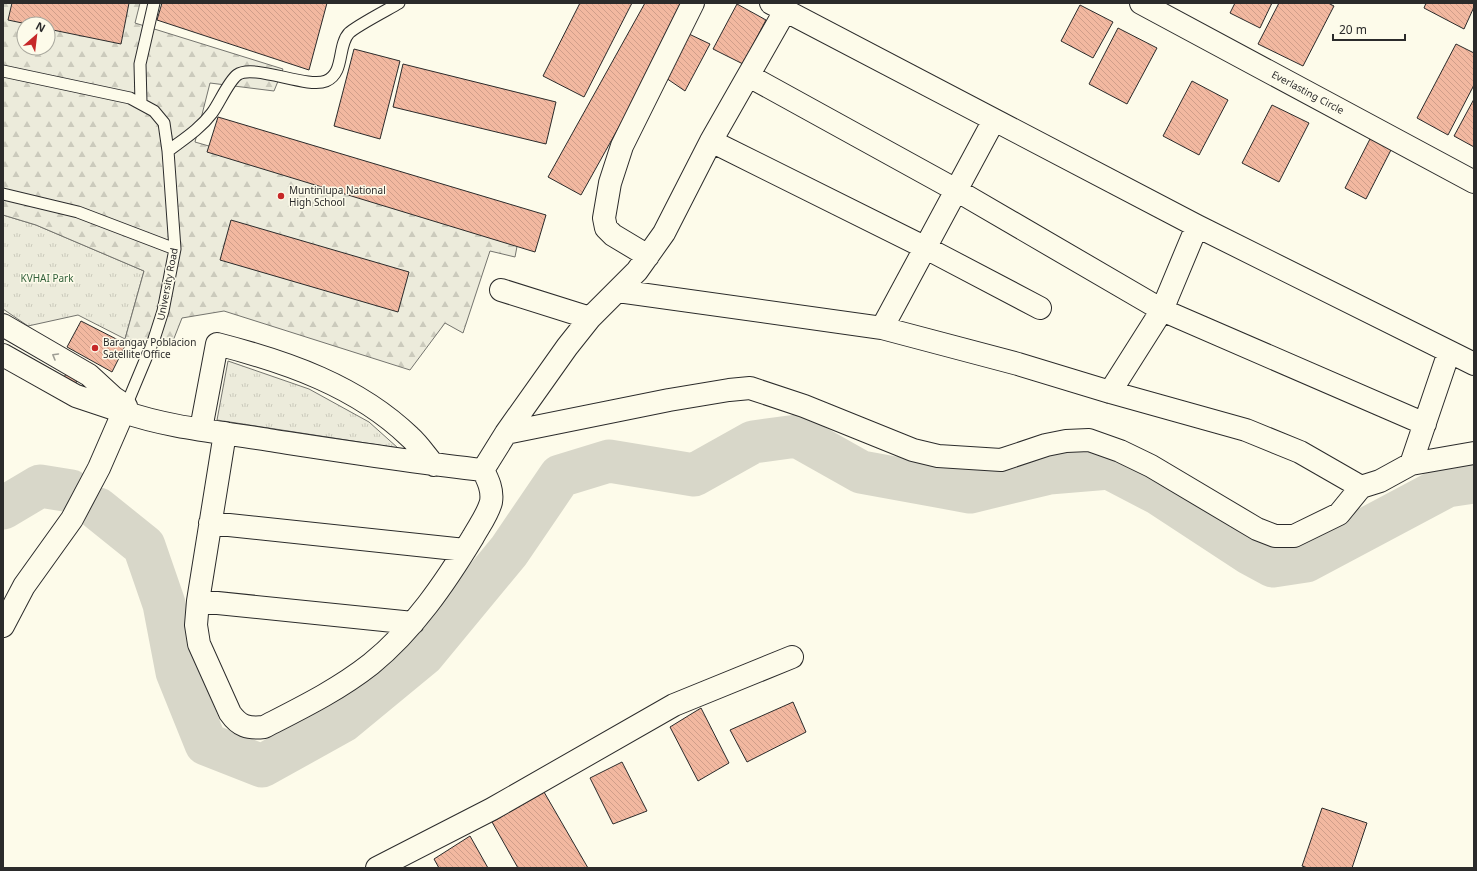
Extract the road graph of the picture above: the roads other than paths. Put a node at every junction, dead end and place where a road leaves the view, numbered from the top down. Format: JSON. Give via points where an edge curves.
{"nodes":[{"id":1,"x":154,"y":3,"type":"edge"},
{"id":2,"x":399,"y":3,"type":"edge"},
{"id":3,"x":693,"y":3,"type":"edge"},
{"id":4,"x":1141,"y":3,"type":"edge"},
{"id":5,"x":778,"y":7,"type":"edge"},
{"id":6,"x":3,"y":71,"type":"edge"},
{"id":7,"x":749,"y":76,"type":"junction"},
{"id":8,"x":141,"y":103,"type":"junction"},
{"id":9,"x":994,"y":120,"type":"junction"},
{"id":10,"x":711,"y":141,"type":"junction"},
{"id":11,"x":168,"y":151,"type":"junction"},
{"id":12,"x":1474,"y":182,"type":"edge"},
{"id":13,"x":956,"y":190,"type":"junction"},
{"id":14,"x":3,"y":194,"type":"edge"},
{"id":15,"x":1197,"y":226,"type":"junction"},
{"id":16,"x":924,"y":247,"type":"junction"},
{"id":17,"x":176,"y":249,"type":"junction"},
{"id":18,"x":648,"y":256,"type":"junction"},
{"id":19,"x":501,"y":290,"type":"dead end"},
{"id":20,"x":618,"y":291,"type":"junction"},
{"id":21,"x":1040,"y":308,"type":"dead end"},
{"id":22,"x":1162,"y":310,"type":"junction"},
{"id":23,"x":590,"y":318,"type":"junction"},
{"id":24,"x":3,"y":325,"type":"edge"},
{"id":25,"x":882,"y":328,"type":"junction"},
{"id":26,"x":1450,"y":352,"type":"junction"},
{"id":27,"x":3,"y":355,"type":"edge"},
{"id":28,"x":1474,"y":364,"type":"edge"},
{"id":29,"x":1110,"y":392,"type":"junction"},
{"id":30,"x":125,"y":409,"type":"junction"},
{"id":31,"x":1425,"y":424,"type":"junction"},
{"id":32,"x":201,"y":429,"type":"junction"},
{"id":33,"x":225,"y":433,"type":"junction"},
{"id":34,"x":506,"y":433,"type":"junction"},
{"id":35,"x":1474,"y":453,"type":"edge"},
{"id":36,"x":1411,"y":464,"type":"junction"},
{"id":37,"x":434,"y":465,"type":"junction"},
{"id":38,"x":483,"y":470,"type":"junction"},
{"id":39,"x":1362,"y":487,"type":"junction"},
{"id":40,"x":210,"y":523,"type":"junction"},
{"id":41,"x":465,"y":550,"type":"junction"},
{"id":42,"x":198,"y":601,"type":"junction"},
{"id":43,"x":413,"y":623,"type":"junction"},
{"id":44,"x":3,"y":626,"type":"edge"},
{"id":45,"x":792,"y":657,"type":"dead end"},
{"id":46,"x":377,"y":868,"type":"edge"}],
"edges":[{"from":1,"to":8,"type":"lane","via":[[140,64]]},
{"from":2,"to":11,"type":"lane","via":[[349,33],[338,67],[333,76],[326,81],[248,72],[237,75],[198,130]]},
{"from":3,"to":18,"type":"street","via":[[622,146],[604,218],[606,228],[613,235]]},
{"from":4,"to":12,"type":"street","name":"Everlasting Circle"},
{"from":5,"to":7,"type":"street"},
{"from":5,"to":9,"type":"street"},
{"from":6,"to":8,"type":"lane","name":"University Road","via":[[130,98]]},
{"from":7,"to":10,"type":"street"},
{"from":7,"to":13,"type":"street"},
{"from":8,"to":11,"type":"lane","name":"University Road","via":[[154,111],[164,123]]},
{"from":9,"to":13,"type":"street"},
{"from":9,"to":15,"type":"street"},
{"from":10,"to":16,"type":"street"},
{"from":10,"to":18,"type":"street","via":[[664,233]]},
{"from":11,"to":17,"type":"lane","name":"University Road"},
{"from":13,"to":16,"type":"street"},
{"from":13,"to":22,"type":"street"},
{"from":14,"to":17,"type":"lane","via":[[78,212]]},
{"from":15,"to":22,"type":"street"},
{"from":15,"to":26,"type":"street"},
{"from":16,"to":21,"type":"street"},
{"from":16,"to":25,"type":"street"},
{"from":17,"to":30,"type":"lane","name":"University Road","via":[[158,325]]},
{"from":18,"to":20,"type":"street"},
{"from":19,"to":23,"type":"street"},
{"from":20,"to":23,"type":"street"},
{"from":20,"to":25,"type":"street"},
{"from":22,"to":29,"type":"street"},
{"from":22,"to":31,"type":"street"},
{"from":23,"to":34,"type":"street"},
{"from":30,"to":24,"type":"street","one_way":true,"via":[[89,375]]},
{"from":25,"to":29,"type":"street","via":[[1018,364]]},
{"from":26,"to":28,"type":"street"},
{"from":26,"to":31,"type":"street"},
{"from":27,"to":30,"type":"street","via":[[76,396]]},
{"from":29,"to":39,"type":"street","via":[[1246,430],[1300,452]]},
{"from":30,"to":32,"type":"street","via":[[144,419]]},
{"from":30,"to":44,"type":"street","name":"University Road","via":[[72,519],[24,586]]},
{"from":31,"to":36,"type":"street"},
{"from":32,"to":33,"type":"street"},
{"from":32,"to":37,"type":"street","via":[[217,344],[269,358],[352,394],[394,423]]},
{"from":33,"to":37,"type":"street"},
{"from":33,"to":40,"type":"street"},
{"from":34,"to":38,"type":"street"},
{"from":34,"to":39,"type":"street","via":[[669,400],[750,388],[804,406],[913,450],[938,456],[1001,460],[1046,445],[1089,440],[1151,466],[1258,529],[1275,536],[1294,536],[1339,514]]},
{"from":35,"to":36,"type":"street"},
{"from":36,"to":39,"type":"street"},
{"from":37,"to":38,"type":"street"},
{"from":38,"to":41,"type":"street","via":[[491,488],[491,501]]},
{"from":40,"to":41,"type":"street"},
{"from":40,"to":42,"type":"street"},
{"from":41,"to":43,"type":"street"},
{"from":42,"to":43,"type":"street"},
{"from":42,"to":43,"type":"street","via":[[196,625],[199,644],[230,713],[236,721],[254,728],[264,727],[322,698],[370,664]]},
{"from":45,"to":46,"type":"street","via":[[674,705],[492,809]]}]}
